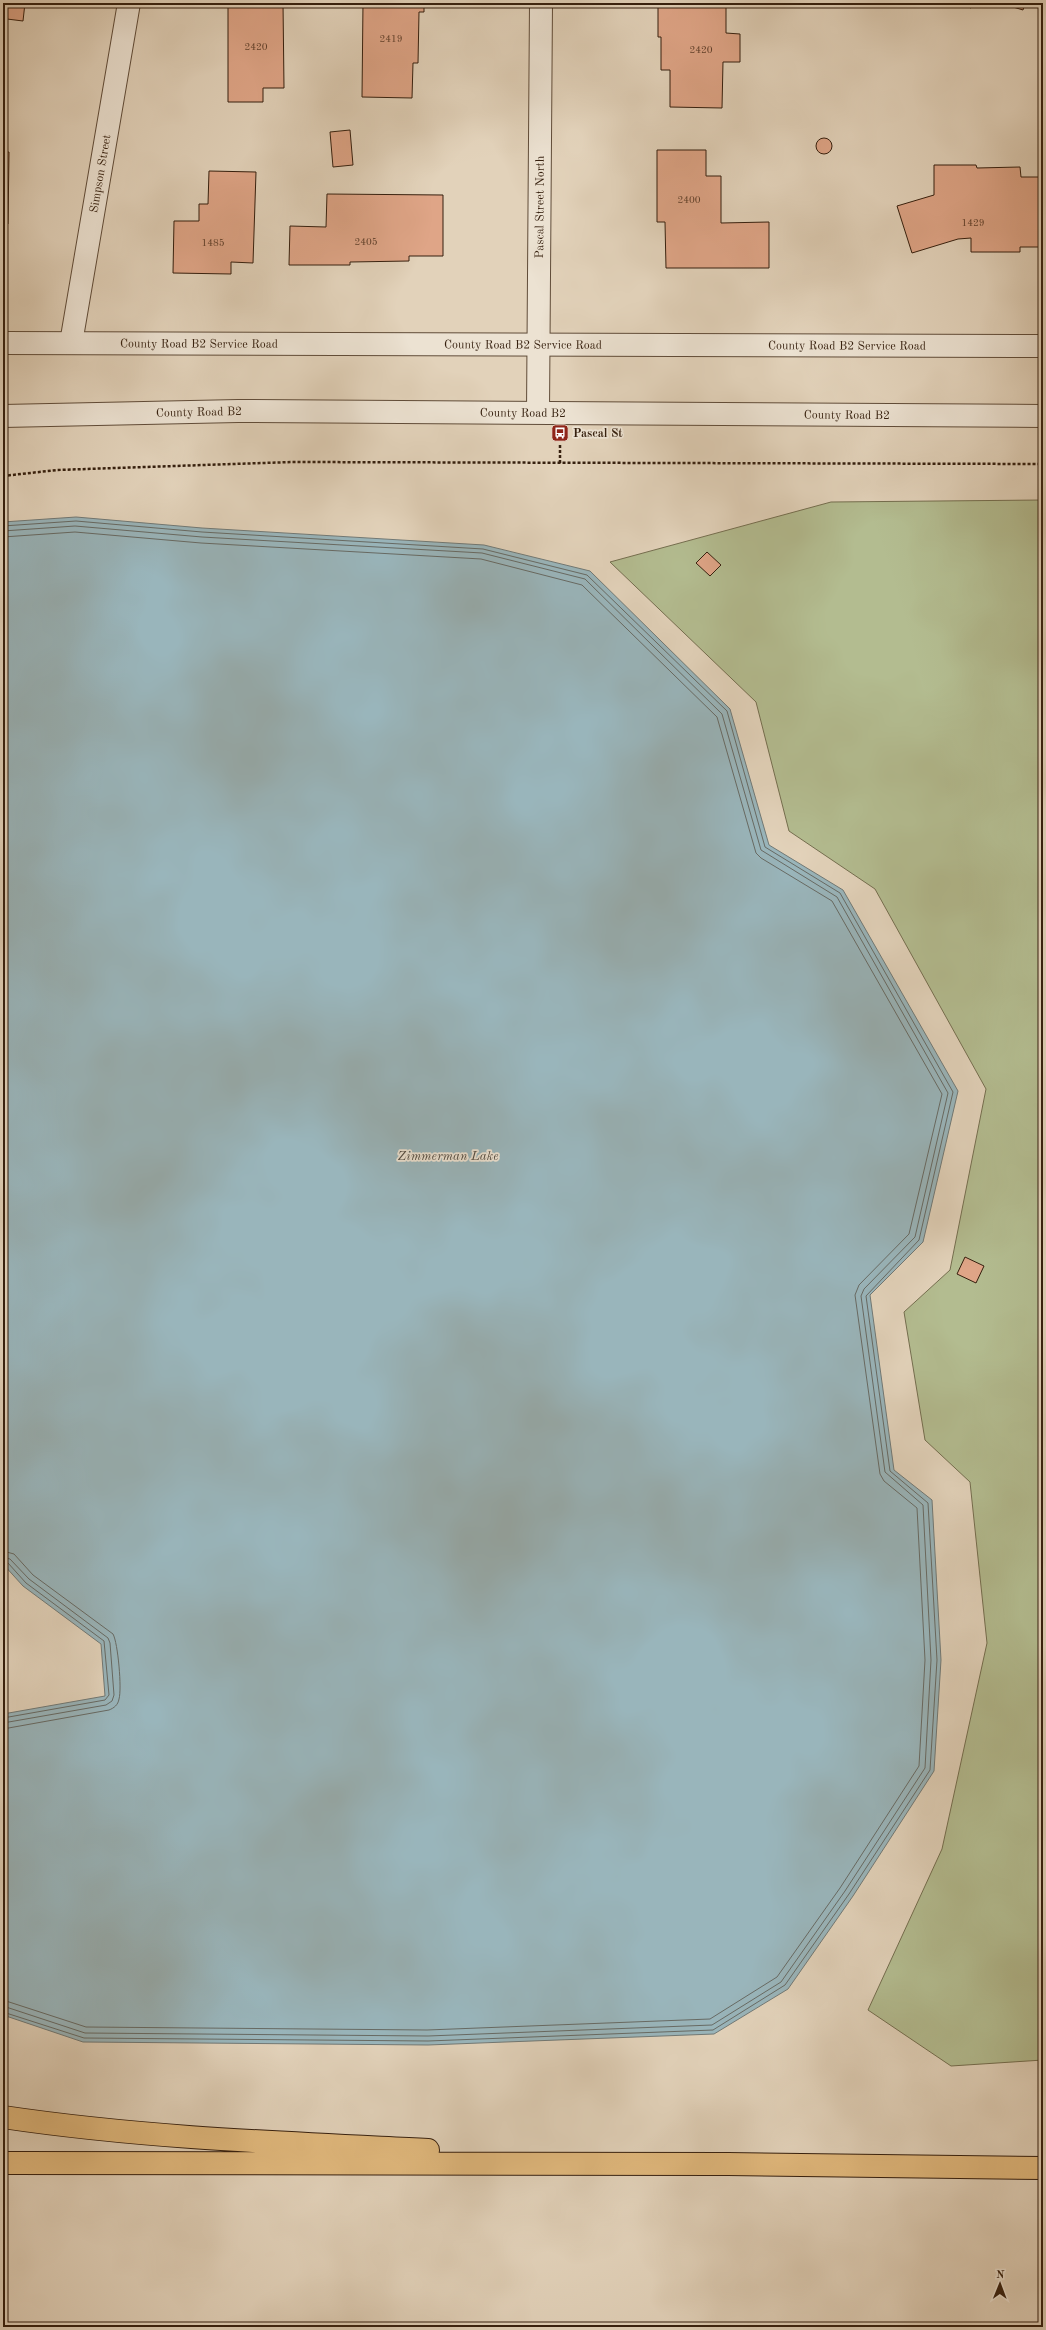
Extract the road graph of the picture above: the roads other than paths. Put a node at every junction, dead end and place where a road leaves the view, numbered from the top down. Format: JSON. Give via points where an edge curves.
{"nodes":[{"id":1,"x":129,"y":3,"type":"edge"},
{"id":2,"x":541,"y":3,"type":"edge"},
{"id":3,"x":3,"y":343,"type":"edge"},
{"id":4,"x":71,"y":343,"type":"junction"},
{"id":5,"x":539,"y":346,"type":"junction"},
{"id":6,"x":1043,"y":346,"type":"edge"},
{"id":7,"x":538,"y":412,"type":"junction"},
{"id":8,"x":3,"y":416,"type":"edge"},
{"id":9,"x":1043,"y":416,"type":"edge"},
{"id":10,"x":3,"y":2117,"type":"edge"},
{"id":11,"x":3,"y":2163,"type":"edge"},
{"id":12,"x":728,"y":2164,"type":"junction"},
{"id":13,"x":1043,"y":2168,"type":"edge"}],
"edges":[{"from":1,"to":4,"type":"street","name":"Simpson Street"},
{"from":2,"to":5,"type":"street","name":"Pascal Street North"},
{"from":3,"to":4,"type":"street","name":"County Road B2 Service Road"},
{"from":4,"to":5,"type":"street","name":"County Road B2 Service Road"},
{"from":5,"to":6,"type":"street","name":"County Road B2 Service Road"},
{"from":5,"to":7,"type":"street","name":"Pascal Street North"},
{"from":7,"to":8,"type":"street","name":"County Road B2","via":[[238,411]]},
{"from":7,"to":9,"type":"street","name":"County Road B2"},
{"from":10,"to":12,"type":"highway","via":[[62,2126],[219,2140]]},
{"from":11,"to":12,"type":"highway"},
{"from":12,"to":13,"type":"highway"}]}
